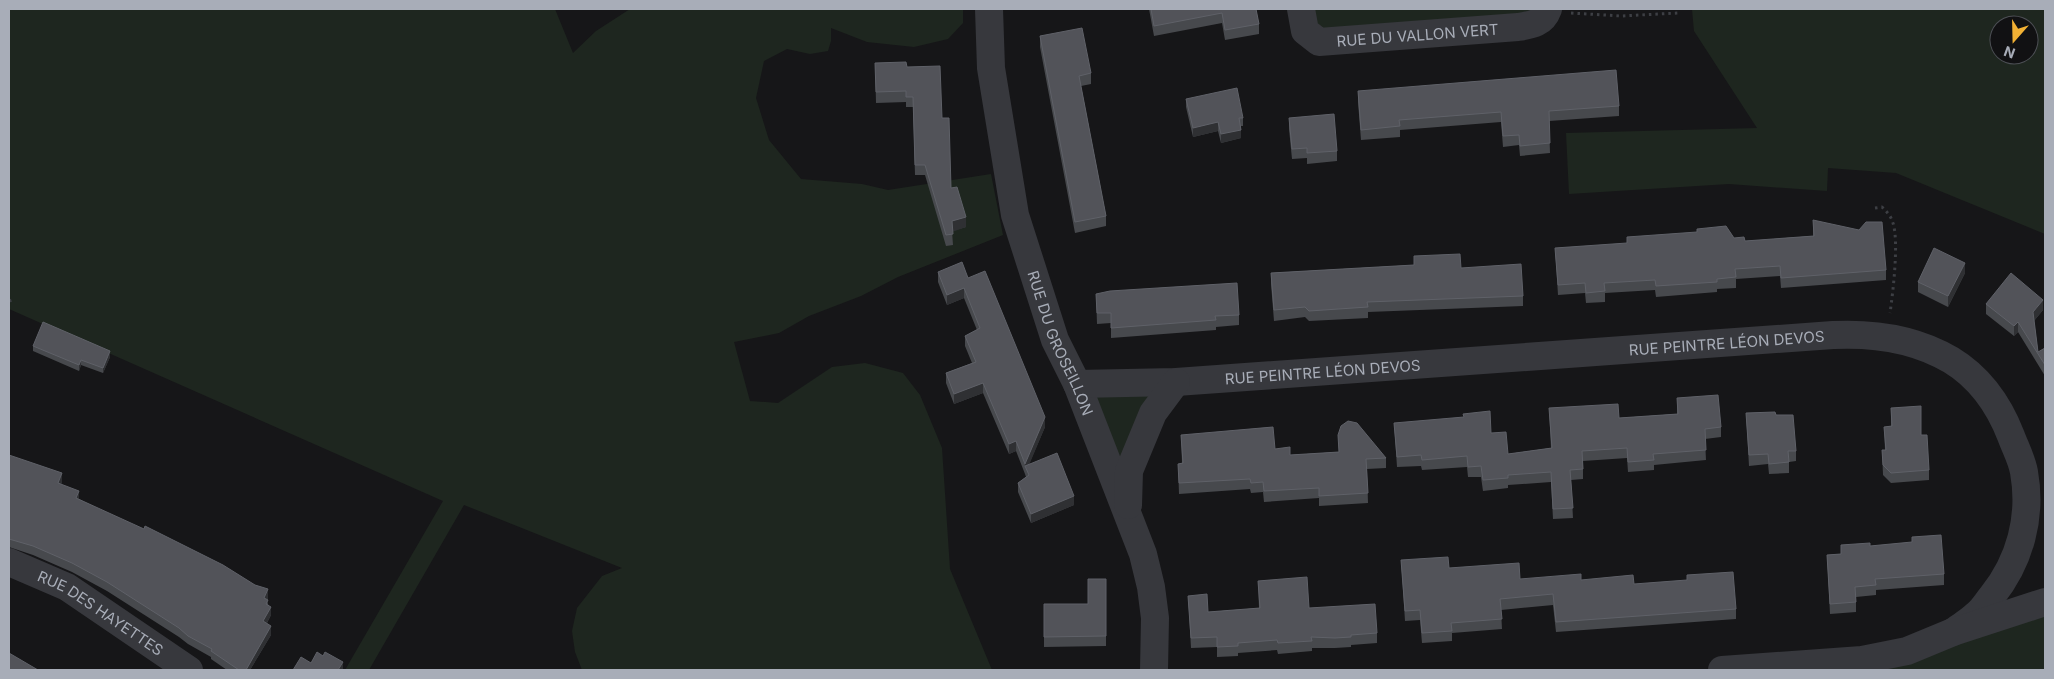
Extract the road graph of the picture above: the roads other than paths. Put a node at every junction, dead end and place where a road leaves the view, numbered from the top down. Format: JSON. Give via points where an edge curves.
{"nodes":[{"id":1,"x":989,"y":9,"type":"edge"},
{"id":2,"x":1302,"y":9,"type":"edge"},
{"id":3,"x":1559,"y":11,"type":"edge"},
{"id":4,"x":1176,"y":382,"type":"junction"},
{"id":5,"x":1077,"y":384,"type":"junction"},
{"id":6,"x":1128,"y":514,"type":"junction"},
{"id":7,"x":9,"y":562,"type":"edge"},
{"id":8,"x":2045,"y":602,"type":"edge"},
{"id":9,"x":1953,"y":632,"type":"junction"},
{"id":10,"x":190,"y":670,"type":"edge"},
{"id":11,"x":1154,"y":670,"type":"edge"},
{"id":12,"x":1722,"y":670,"type":"edge"}],
"edges":[{"from":1,"to":5,"type":"street","name":"RUE DU GROSEILLON","via":[[991,68],[1015,215],[1055,340]]},
{"from":2,"to":3,"type":"street","name":"RUE DU VALLON VERT","via":[[1305,30],[1319,42],[1534,25]]},
{"from":4,"to":5,"type":"street","name":"RUE PEINTRE LÉON DEVOS"},
{"from":4,"to":6,"type":"street","via":[[1153,413],[1129,471]]},
{"from":4,"to":9,"type":"street","name":"RUE PEINTRE LÉON DEVOS","via":[[1861,334],[1886,336],[1931,350],[1973,377],[1991,398],[2006,422],[2024,470],[2027,497],[2018,552],[2005,580],[1978,613]]},
{"from":5,"to":6,"type":"street","name":"RUE DU GROSEILLON"},
{"from":6,"to":11,"type":"street","name":"RUE DU GROSEILLON","via":[[1151,587],[1155,626]]},
{"from":7,"to":10,"type":"street","name":"RUE DES HAYETTES","via":[[67,587]]},
{"from":8,"to":9,"type":"street"},
{"from":9,"to":12,"type":"street","via":[[1907,651],[1862,660]]}]}
